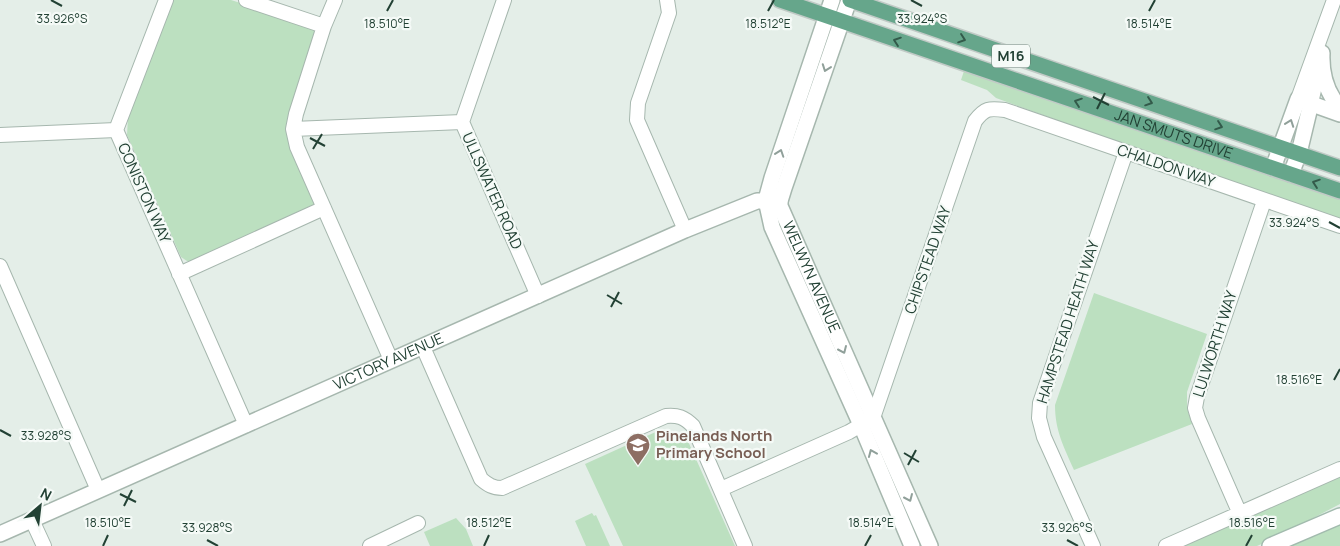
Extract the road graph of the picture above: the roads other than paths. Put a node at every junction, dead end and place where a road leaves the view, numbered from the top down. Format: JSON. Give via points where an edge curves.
{"nodes":[{"id":1,"x":166,"y":0,"type":"edge"},
{"id":2,"x":246,"y":0,"type":"edge"},
{"id":3,"x":335,"y":0,"type":"edge"},
{"id":4,"x":504,"y":0,"type":"edge"},
{"id":5,"x":667,"y":0,"type":"edge"},
{"id":6,"x":780,"y":0,"type":"edge"},
{"id":7,"x":832,"y":0,"type":"edge"},
{"id":8,"x":850,"y":0,"type":"edge"},
{"id":9,"x":1334,"y":0,"type":"edge"},
{"id":10,"x":826,"y":16,"type":"junction"},
{"id":11,"x":1327,"y":20,"type":"junction"},
{"id":12,"x":842,"y":22,"type":"junction"},
{"id":13,"x":324,"y":26,"type":"junction"},
{"id":14,"x":1322,"y":53,"type":"junction"},
{"id":15,"x":1305,"y":101,"type":"junction"},
{"id":16,"x":992,"y":108,"type":"joint"},
{"id":17,"x":1340,"y":108,"type":"edge"},
{"id":18,"x":1340,"y":114,"type":"edge"},
{"id":19,"x":462,"y":122,"type":"junction"},
{"id":20,"x":294,"y":129,"type":"junction"},
{"id":21,"x":116,"y":130,"type":"junction"},
{"id":22,"x":0,"y":135,"type":"edge"},
{"id":23,"x":1281,"y":147,"type":"junction"},
{"id":24,"x":1126,"y":152,"type":"junction"},
{"id":25,"x":1299,"y":153,"type":"junction"},
{"id":26,"x":1273,"y":168,"type":"junction"},
{"id":27,"x":1340,"y":168,"type":"edge"},
{"id":28,"x":1291,"y":174,"type":"junction"},
{"id":29,"x":1340,"y":191,"type":"edge"},
{"id":30,"x":773,"y":201,"type":"junction"},
{"id":31,"x":1264,"y":201,"type":"junction"},
{"id":32,"x":324,"y":208,"type":"junction"},
{"id":33,"x":741,"y":208,"type":"junction"},
{"id":34,"x":1340,"y":226,"type":"edge"},
{"id":35,"x":772,"y":227,"type":"junction"},
{"id":36,"x":685,"y":230,"type":"junction"},
{"id":37,"x":0,"y":266,"type":"edge"},
{"id":38,"x":179,"y":274,"type":"junction"},
{"id":39,"x":538,"y":296,"type":"junction"},
{"id":40,"x":424,"y":347,"type":"junction"},
{"id":41,"x":391,"y":360,"type":"junction"},
{"id":42,"x":867,"y":422,"type":"junction"},
{"id":43,"x":246,"y":425,"type":"junction"},
{"id":44,"x":1340,"y":468,"type":"edge"},
{"id":45,"x":721,"y":489,"type":"junction"},
{"id":46,"x":98,"y":490,"type":"junction"},
{"id":47,"x":1240,"y":514,"type":"junction"},
{"id":48,"x":1340,"y":516,"type":"edge"},
{"id":49,"x":32,"y":520,"type":"junction"},
{"id":50,"x":418,"y":523,"type":"dead end"},
{"id":51,"x":0,"y":534,"type":"edge"},
{"id":52,"x":44,"y":546,"type":"edge"},
{"id":53,"x":370,"y":546,"type":"edge"},
{"id":54,"x":745,"y":546,"type":"edge"},
{"id":55,"x":912,"y":546,"type":"edge"},
{"id":56,"x":930,"y":546,"type":"edge"},
{"id":57,"x":1094,"y":546,"type":"edge"},
{"id":58,"x":1166,"y":546,"type":"edge"},
{"id":59,"x":1270,"y":546,"type":"edge"}],
"edges":[{"from":1,"to":21,"type":"street","name":"CONISTON WAY"},
{"from":2,"to":13,"type":"street"},
{"from":3,"to":13,"type":"street"},
{"from":4,"to":19,"type":"street","name":"ULLSWATER ROAD"},
{"from":5,"to":36,"type":"street","via":[[669,12],[638,103],[637,120]]},
{"from":6,"to":10,"type":"main road","name":"JAN SMUTS DRIVE","number":"M16"},
{"from":7,"to":10,"type":"street"},
{"from":8,"to":12,"type":"street","name":"WELWYN AVENUE"},
{"from":8,"to":23,"type":"main road","name":"JAN SMUTS DRIVE","number":"M16","one_way":true},
{"from":9,"to":11,"type":"street"},
{"from":10,"to":12,"type":"main road","name":"JAN SMUTS DRIVE","number":"M16"},
{"from":30,"to":10,"type":"street","one_way":true},
{"from":11,"to":14,"type":"street"},
{"from":11,"to":15,"type":"street"},
{"from":26,"to":12,"type":"main road","name":"JAN SMUTS DRIVE","number":"M16","one_way":true},
{"from":12,"to":30,"type":"street","name":"WELWYN AVENUE","one_way":true},
{"from":13,"to":20,"type":"street"},
{"from":14,"to":15,"type":"street"},
{"from":14,"to":17,"type":"street","via":[[1324,79]]},
{"from":15,"to":18,"type":"street"},
{"from":23,"to":15,"type":"street","one_way":true},
{"from":15,"to":25,"type":"street"},
{"from":16,"to":24,"type":"street","name":"CHALDON WAY"},
{"from":16,"to":42,"type":"street","name":"CHIPSTEAD WAY","via":[[982,112],[976,122]]},
{"from":19,"to":20,"type":"street"},
{"from":19,"to":39,"type":"street","name":"ULLSWATER ROAD"},
{"from":20,"to":32,"type":"street"},
{"from":21,"to":22,"type":"street"},
{"from":21,"to":38,"type":"street","name":"CONISTON WAY"},
{"from":23,"to":25,"type":"main road","name":"JAN SMUTS DRIVE","number":"M16"},
{"from":23,"to":26,"type":"street"},
{"from":24,"to":31,"type":"street","name":"CHALDON WAY"},
{"from":24,"to":57,"type":"street","name":"HAMPSTEAD HEATH WAY","via":[[1040,403],[1039,418],[1044,437]]},
{"from":25,"to":27,"type":"main road","name":"JAN SMUTS DRIVE","number":"M16"},
{"from":25,"to":28,"type":"street"},
{"from":26,"to":28,"type":"main road","name":"JAN SMUTS DRIVE","number":"M16"},
{"from":29,"to":28,"type":"main road","name":"JAN SMUTS DRIVE","number":"M16","one_way":true},
{"from":30,"to":33,"type":"street","name":"VICTORY AVENUE","via":[[757,201]]},
{"from":30,"to":35,"type":"street","name":"WELWYN AVENUE"},
{"from":30,"to":42,"type":"street","name":"WELWYN AVENUE","one_way":true,"via":[[783,214]]},
{"from":31,"to":34,"type":"street","name":"CHALDON WAY"},
{"from":31,"to":47,"type":"street","name":"LULWORTH WAY","via":[[1195,408]]},
{"from":32,"to":38,"type":"street"},
{"from":32,"to":41,"type":"street"},
{"from":33,"to":35,"type":"street","via":[[758,212]]},
{"from":33,"to":36,"type":"street","name":"VICTORY AVENUE"},
{"from":35,"to":42,"type":"street","name":"WELWYN AVENUE"},
{"from":36,"to":39,"type":"street","name":"VICTORY AVENUE"},
{"from":37,"to":46,"type":"street"},
{"from":38,"to":43,"type":"street","name":"CONISTON WAY"},
{"from":39,"to":40,"type":"street","name":"VICTORY AVENUE"},
{"from":40,"to":41,"type":"street","name":"VICTORY AVENUE"},
{"from":40,"to":45,"type":"street","via":[[481,479],[494,488],[502,488],[666,416],[676,415],[685,418],[692,426]]},
{"from":41,"to":43,"type":"street","name":"VICTORY AVENUE"},
{"from":42,"to":45,"type":"street"},
{"from":55,"to":42,"type":"street","name":"WELWYN AVENUE","one_way":true},
{"from":42,"to":56,"type":"street","name":"WELWYN AVENUE","one_way":true},
{"from":43,"to":46,"type":"street","name":"VICTORY AVENUE"},
{"from":44,"to":47,"type":"street"},
{"from":45,"to":54,"type":"street"},
{"from":46,"to":49,"type":"street","name":"VICTORY AVENUE"},
{"from":47,"to":58,"type":"street"},
{"from":48,"to":59,"type":"street"},
{"from":49,"to":51,"type":"street","name":"VICTORY AVENUE"},
{"from":49,"to":52,"type":"street"},
{"from":50,"to":53,"type":"street"}]}
